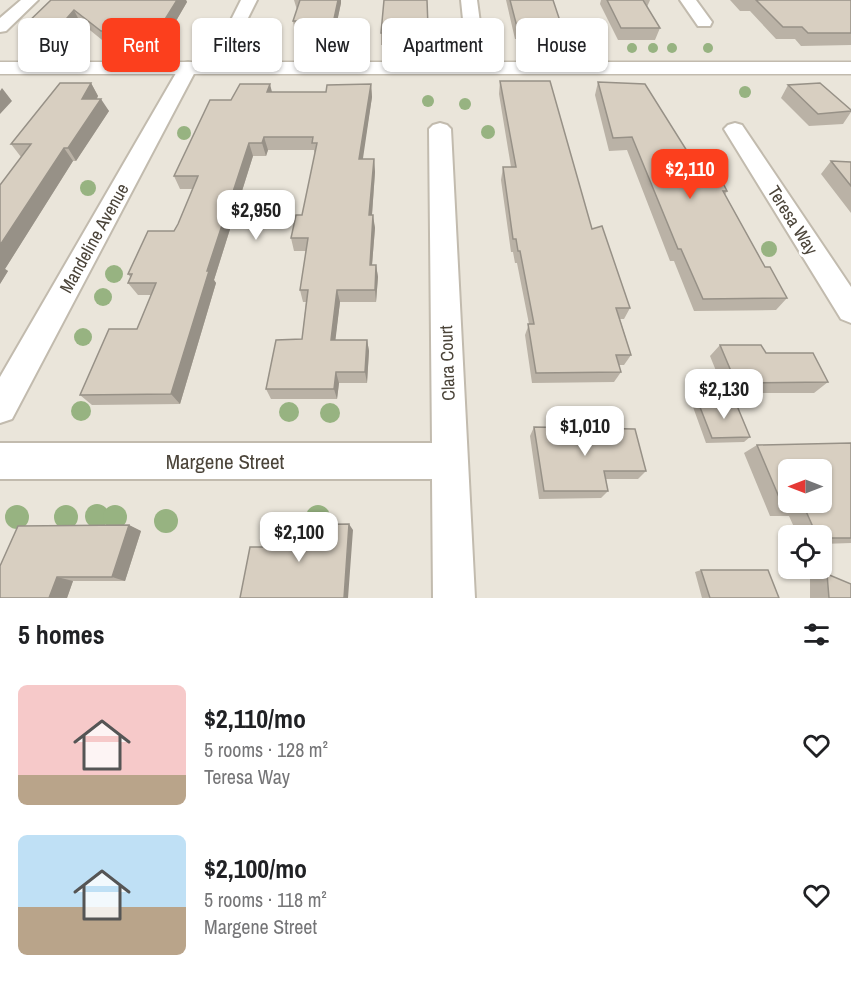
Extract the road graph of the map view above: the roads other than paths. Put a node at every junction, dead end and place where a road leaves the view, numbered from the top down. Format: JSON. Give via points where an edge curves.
{"nodes":[{"id":1,"x":30,"y":0,"type":"edge"},
{"id":2,"x":249,"y":0,"type":"edge"},
{"id":3,"x":469,"y":0,"type":"edge"},
{"id":4,"x":688,"y":0,"type":"edge"},
{"id":5,"x":240,"y":18,"type":"edge"},
{"id":6,"x":471,"y":18,"type":"edge"},
{"id":7,"x":704,"y":22,"type":"dead end"},
{"id":8,"x":0,"y":27,"type":"edge"},
{"id":9,"x":0,"y":68,"type":"edge"},
{"id":10,"x":188,"y":68,"type":"junction"},
{"id":11,"x":382,"y":68,"type":"edge"},
{"id":12,"x":504,"y":68,"type":"edge"},
{"id":13,"x":851,"y":68,"type":"edge"},
{"id":14,"x":440,"y":129,"type":"dead end"},
{"id":15,"x":735,"y":129,"type":"dead end"},
{"id":16,"x":851,"y":311,"type":"edge"},
{"id":17,"x":0,"y":408,"type":"edge"},
{"id":18,"x":0,"y":461,"type":"edge"},
{"id":19,"x":450,"y":461,"type":"junction"},
{"id":20,"x":454,"y":598,"type":"edge"}],
"edges":[{"from":1,"to":8,"type":"street"},
{"from":2,"to":5,"type":"street"},
{"from":3,"to":6,"type":"street"},
{"from":4,"to":7,"type":"street"},
{"from":9,"to":10,"type":"street"},
{"from":10,"to":11,"type":"street"},
{"from":10,"to":17,"type":"street","name":"Mandeline Avenue"},
{"from":12,"to":13,"type":"street"},
{"from":14,"to":19,"type":"street","name":"Clara Court"},
{"from":15,"to":16,"type":"street","name":"Teresa Way"},
{"from":18,"to":19,"type":"street","name":"Margene Street"},
{"from":19,"to":20,"type":"street","name":"Clara Court"}]}
